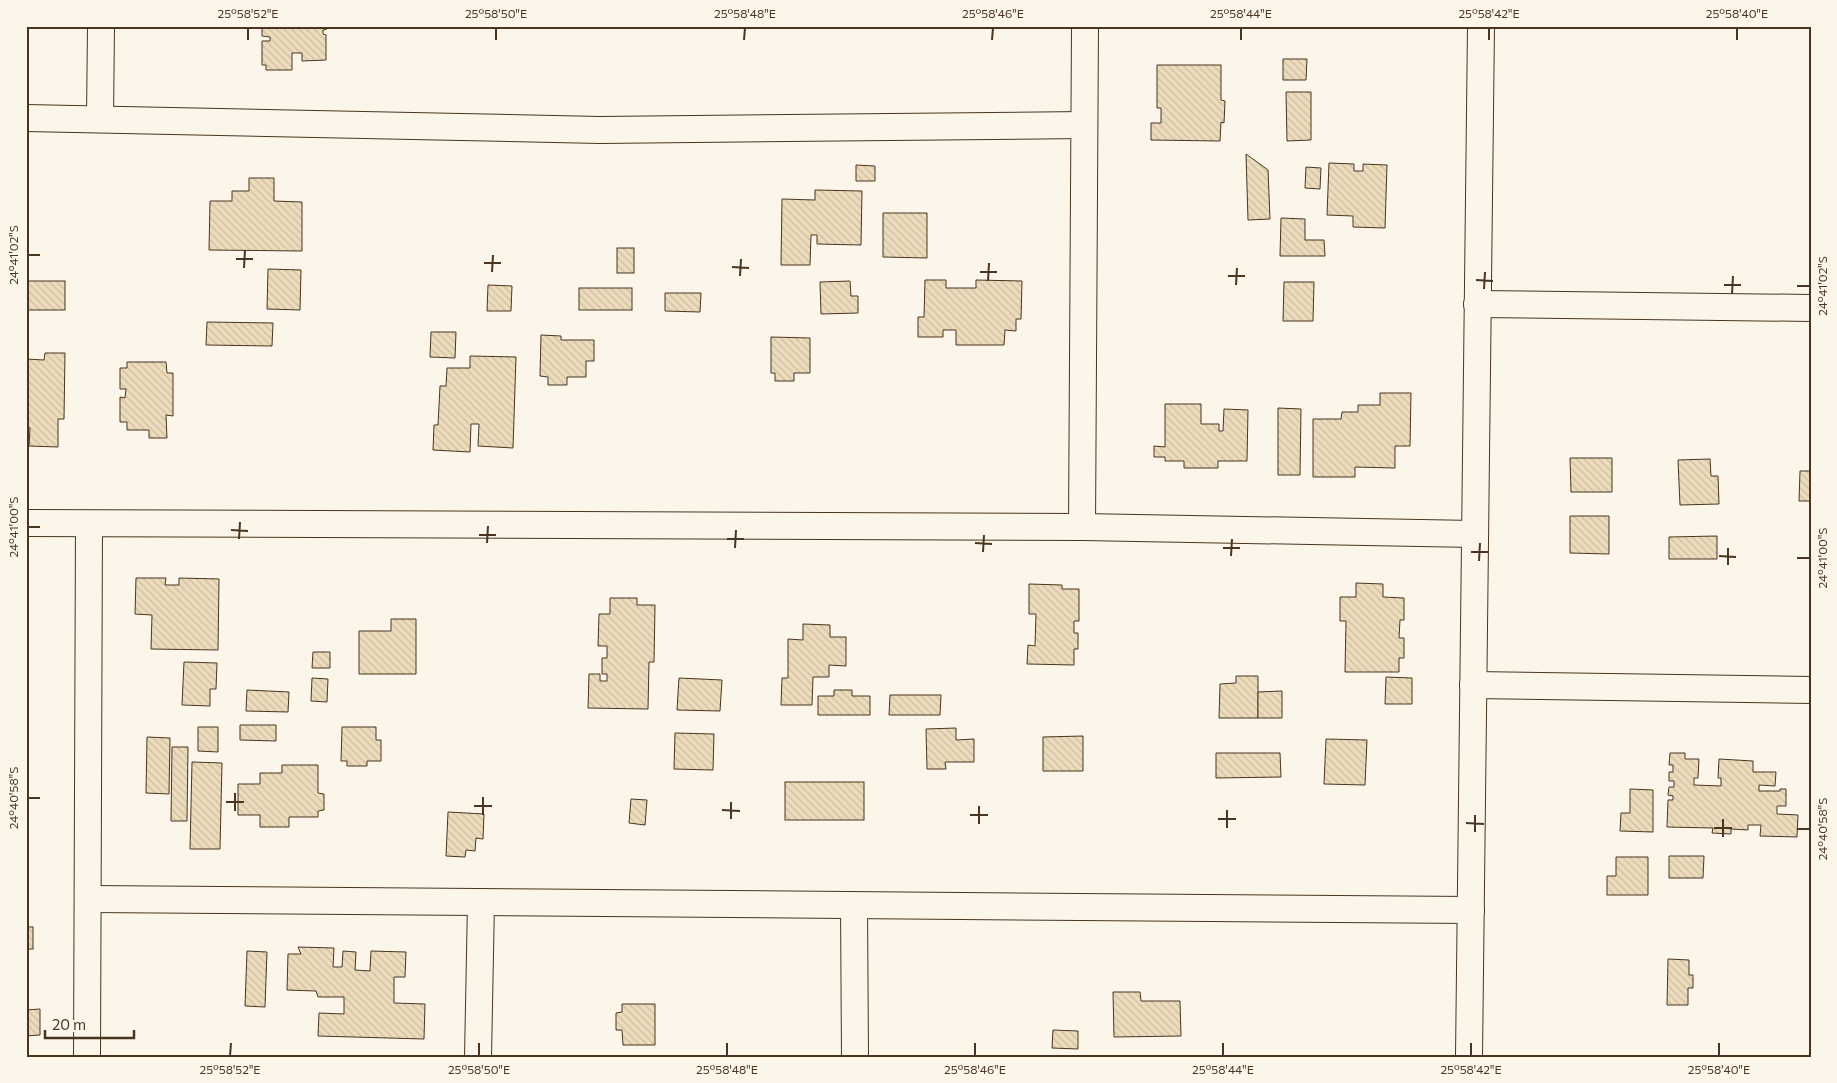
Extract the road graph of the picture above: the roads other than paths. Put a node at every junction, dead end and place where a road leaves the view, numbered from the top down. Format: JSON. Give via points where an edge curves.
{"nodes":[{"id":1,"x":101,"y":26,"type":"edge"},
{"id":2,"x":1085,"y":26,"type":"edge"},
{"id":3,"x":1481,"y":26,"type":"edge"},
{"id":4,"x":26,"y":118,"type":"edge"},
{"id":5,"x":100,"y":118,"type":"junction"},
{"id":6,"x":1084,"y":125,"type":"junction"},
{"id":7,"x":1477,"y":304,"type":"junction"},
{"id":8,"x":1811,"y":308,"type":"edge"},
{"id":9,"x":26,"y":523,"type":"edge"},
{"id":10,"x":89,"y":524,"type":"junction"},
{"id":11,"x":1082,"y":527,"type":"junction"},
{"id":12,"x":1475,"y":534,"type":"junction"},
{"id":13,"x":1474,"y":684,"type":"junction"},
{"id":14,"x":1811,"y":690,"type":"edge"},
{"id":15,"x":89,"y":899,"type":"junction"},
{"id":16,"x":481,"y":902,"type":"junction"},
{"id":17,"x":854,"y":906,"type":"junction"},
{"id":18,"x":1471,"y":910,"type":"junction"},
{"id":19,"x":87,"y":1057,"type":"edge"},
{"id":20,"x":478,"y":1057,"type":"edge"},
{"id":21,"x":855,"y":1057,"type":"edge"},
{"id":22,"x":1469,"y":1057,"type":"edge"}],
"edges":[{"from":1,"to":5,"type":"street"},
{"from":2,"to":6,"type":"street"},
{"from":3,"to":7,"type":"street"},
{"from":4,"to":5,"type":"street"},
{"from":5,"to":6,"type":"street","via":[[600,130]]},
{"from":6,"to":11,"type":"street"},
{"from":7,"to":8,"type":"street"},
{"from":7,"to":12,"type":"street"},
{"from":9,"to":10,"type":"street"},
{"from":10,"to":11,"type":"street"},
{"from":10,"to":15,"type":"street"},
{"from":11,"to":12,"type":"street"},
{"from":12,"to":13,"type":"street"},
{"from":13,"to":14,"type":"street"},
{"from":13,"to":18,"type":"street"},
{"from":15,"to":16,"type":"street"},
{"from":15,"to":19,"type":"street"},
{"from":16,"to":17,"type":"street"},
{"from":16,"to":20,"type":"street"},
{"from":17,"to":18,"type":"street"},
{"from":17,"to":21,"type":"street"},
{"from":18,"to":22,"type":"street"}]}
